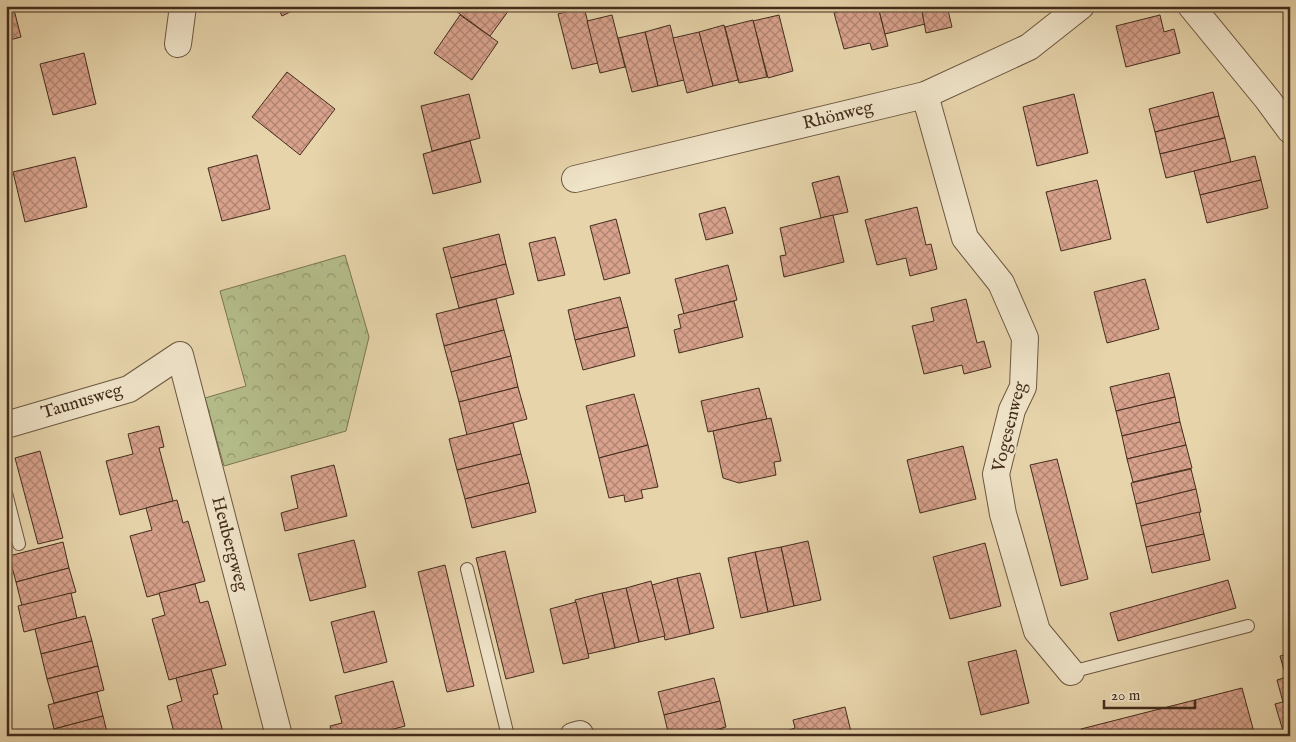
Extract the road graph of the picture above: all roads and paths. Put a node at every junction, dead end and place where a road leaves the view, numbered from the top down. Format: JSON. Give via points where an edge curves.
{"nodes":[{"id":1,"x":183,"y":6,"type":"edge"},
{"id":2,"x":1081,"y":6,"type":"edge"},
{"id":3,"x":1191,"y":6,"type":"edge"},
{"id":4,"x":178,"y":44,"type":"dead end"},
{"id":5,"x":925,"y":95,"type":"junction"},
{"id":6,"x":1290,"y":130,"type":"edge"},
{"id":7,"x":575,"y":179,"type":"dead end"},
{"id":8,"x":180,"y":355,"type":"joint"},
{"id":9,"x":6,"y":425,"type":"edge"},
{"id":10,"x":6,"y":493,"type":"edge"},
{"id":11,"x":19,"y":544,"type":"dead end"},
{"id":12,"x":467,"y":569,"type":"dead end"},
{"id":13,"x":1248,"y":626,"type":"dead end"},
{"id":14,"x":1071,"y":672,"type":"joint"},
{"id":15,"x":278,"y":732,"type":"dead end"},
{"id":16,"x":508,"y":736,"type":"edge"},
{"id":17,"x":573,"y":736,"type":"edge"},
{"id":18,"x":580,"y":736,"type":"edge"}],
"edges":[{"from":1,"to":4,"type":"street"},
{"from":2,"to":5,"type":"street","name":"Rhönweg","via":[[1029,47]]},
{"from":3,"to":6,"type":"street"},
{"from":5,"to":7,"type":"street","name":"Rhönweg"},
{"from":5,"to":14,"type":"street","name":"Vogesenweg","via":[[965,238],[1001,283],[1026,338],[1023,387],[1012,410],[996,474],[1003,514],[1038,631]]},
{"from":8,"to":9,"type":"street","name":"Taunusweg","via":[[129,389]]},
{"from":8,"to":15,"type":"street","name":"Heubergweg"},
{"from":10,"to":11,"type":"lane"},
{"from":12,"to":16,"type":"lane"},
{"from":13,"to":14,"type":"lane","name":"Vogesenweg"},
{"from":17,"to":18,"type":"street"}]}
